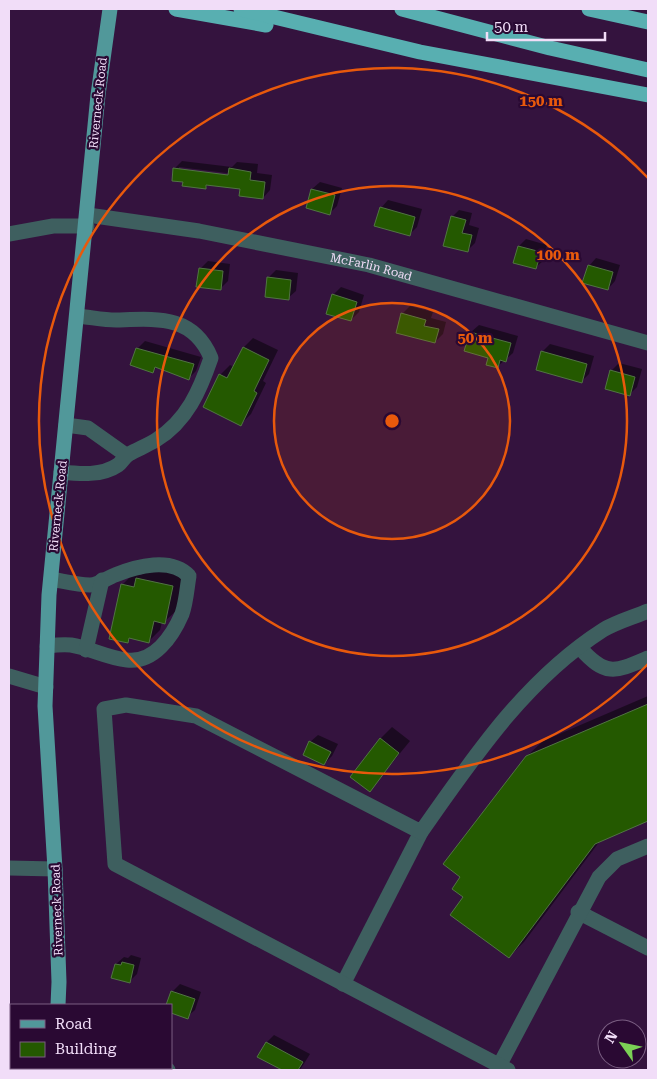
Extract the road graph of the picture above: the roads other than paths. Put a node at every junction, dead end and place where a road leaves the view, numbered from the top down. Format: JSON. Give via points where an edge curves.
{"nodes":[{"id":1,"x":110,"y":9,"type":"edge"},
{"id":2,"x":176,"y":9,"type":"edge"},
{"id":3,"x":241,"y":9,"type":"edge"},
{"id":4,"x":402,"y":9,"type":"edge"},
{"id":5,"x":589,"y":9,"type":"edge"},
{"id":6,"x":648,"y":22,"type":"edge"},
{"id":7,"x":420,"y":52,"type":"junction"},
{"id":8,"x":648,"y":70,"type":"edge"},
{"id":9,"x":648,"y":95,"type":"edge"},
{"id":10,"x":87,"y":221,"type":"junction"},
{"id":11,"x":9,"y":234,"type":"edge"},
{"id":12,"x":77,"y":316,"type":"junction"},
{"id":13,"x":648,"y":343,"type":"edge"},
{"id":14,"x":66,"y":425,"type":"junction"},
{"id":15,"x":126,"y":455,"type":"junction"},
{"id":16,"x":62,"y":472,"type":"junction"},
{"id":17,"x":51,"y":579,"type":"junction"},
{"id":18,"x":102,"y":580,"type":"junction"},
{"id":19,"x":648,"y":611,"type":"edge"},
{"id":20,"x":48,"y":646,"type":"junction"},
{"id":21,"x":580,"y":648,"type":"junction"},
{"id":22,"x":86,"y":650,"type":"junction"},
{"id":23,"x":648,"y":658,"type":"edge"},
{"id":24,"x":9,"y":676,"type":"edge"},
{"id":25,"x":46,"y":688,"type":"junction"},
{"id":26,"x":422,"y":832,"type":"junction"},
{"id":27,"x":648,"y":846,"type":"edge"},
{"id":28,"x":9,"y":868,"type":"edge"},
{"id":29,"x":55,"y":869,"type":"junction"},
{"id":30,"x":578,"y":912,"type":"junction"},
{"id":31,"x":648,"y":948,"type":"edge"},
{"id":32,"x":343,"y":984,"type":"junction"},
{"id":33,"x":58,"y":1004,"type":"edge"},
{"id":34,"x":503,"y":1068,"type":"edge"}],
"edges":[{"from":1,"to":10,"type":"main road","name":"Riverneck Road"},
{"from":2,"to":7,"type":"highway"},
{"from":3,"to":7,"type":"highway"},
{"from":4,"to":8,"type":"highway"},
{"from":5,"to":6,"type":"highway"},
{"from":7,"to":9,"type":"highway"},
{"from":10,"to":11,"type":"street","name":"McFarlin Road"},
{"from":10,"to":12,"type":"main road","name":"Riverneck Road"},
{"from":10,"to":13,"type":"street","name":"McFarlin Road","via":[[199,231],[369,265]]},
{"from":12,"to":14,"type":"main road","name":"Riverneck Road"},
{"from":12,"to":15,"type":"street","via":[[163,320],[180,325],[196,333],[206,344],[211,358],[199,392],[183,417],[158,439]]},
{"from":14,"to":15,"type":"street","via":[[88,428]]},
{"from":14,"to":16,"type":"main road","name":"Riverneck Road"},
{"from":15,"to":16,"type":"street","via":[[119,464],[107,470],[82,474]]},
{"from":16,"to":17,"type":"main road","name":"Riverneck Road"},
{"from":17,"to":18,"type":"street","via":[[91,585]]},
{"from":17,"to":20,"type":"main road","name":"Riverneck Road"},
{"from":18,"to":22,"type":"street"},
{"from":18,"to":22,"type":"street","via":[[134,568],[157,565],[173,565],[189,576],[182,613],[170,635],[144,660],[128,660]]},
{"from":19,"to":21,"type":"street","via":[[604,629]]},
{"from":20,"to":22,"type":"street","via":[[69,644]]},
{"from":20,"to":25,"type":"main road","name":"Riverneck Road"},
{"from":21,"to":23,"type":"street","via":[[596,665],[618,670]]},
{"from":21,"to":26,"type":"street","via":[[542,678],[479,749]]},
{"from":24,"to":25,"type":"street"},
{"from":25,"to":29,"type":"main road","name":"Riverneck Road"},
{"from":26,"to":32,"type":"street"},
{"from":26,"to":32,"type":"street","via":[[196,716],[126,705],[104,709],[115,864]]},
{"from":27,"to":30,"type":"street","via":[[617,858],[598,877]]},
{"from":28,"to":29,"type":"street"},
{"from":29,"to":33,"type":"main road","name":"Riverneck Road"},
{"from":30,"to":31,"type":"street"},
{"from":30,"to":34,"type":"street"},
{"from":32,"to":34,"type":"street"}]}
